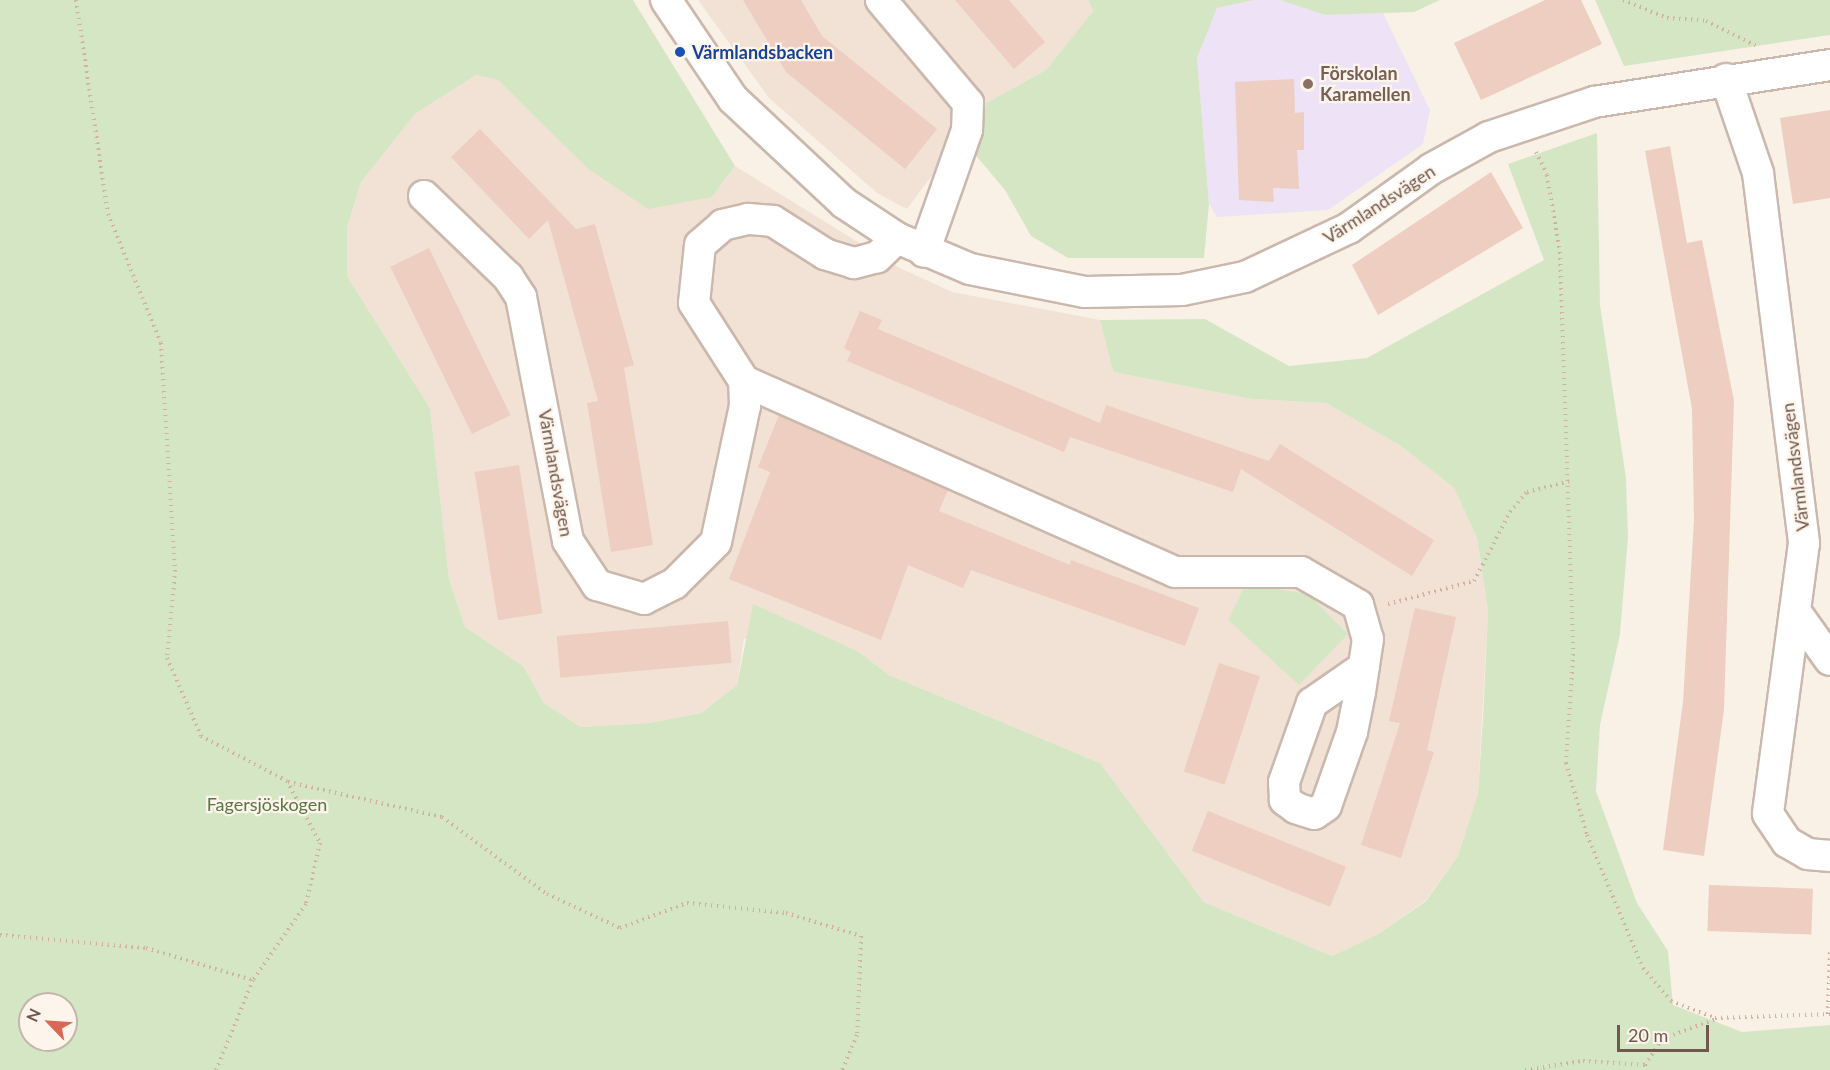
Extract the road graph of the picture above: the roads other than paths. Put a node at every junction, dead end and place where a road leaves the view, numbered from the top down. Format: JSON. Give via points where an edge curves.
{"nodes":[{"id":1,"x":666,"y":0,"type":"edge"},
{"id":2,"x":881,"y":0,"type":"edge"},
{"id":3,"x":1830,"y":65,"type":"edge"},
{"id":4,"x":1726,"y":79,"type":"junction"},
{"id":5,"x":424,"y":196,"type":"dead end"},
{"id":6,"x":897,"y":238,"type":"junction"},
{"id":7,"x":924,"y":252,"type":"junction"},
{"id":8,"x":744,"y":381,"type":"junction"},
{"id":9,"x":1795,"y":611,"type":"junction"},
{"id":10,"x":1830,"y":660,"type":"edge"},
{"id":11,"x":1364,"y":667,"type":"dead end"},
{"id":12,"x":1830,"y":856,"type":"edge"}],
"edges":[{"from":1,"to":6,"type":"street","name":"Värmlandsvägen","via":[[734,99],[781,149],[844,203]]},
{"from":2,"to":7,"type":"street","via":[[968,104],[967,130]]},
{"from":3,"to":4,"type":"street","name":"Värmlandsvägen"},
{"from":4,"to":7,"type":"street","name":"Värmlandsvägen","via":[[1594,102],[1489,137],[1431,169],[1349,228],[1245,277],[1182,290],[1085,292],[1009,280]]},
{"from":4,"to":9,"type":"street","name":"Värmlandsvägen","via":[[1758,173],[1779,327],[1804,543]]},
{"from":5,"to":8,"type":"street","name":"Värmlandsvägen","via":[[508,277],[521,297],[568,541],[597,585],[644,599],[674,584],[716,542],[745,406]]},
{"from":6,"to":7,"type":"street","name":"Värmlandsvägen"},
{"from":6,"to":8,"type":"street","via":[[877,256],[854,263],[825,254],[773,221],[748,219],[723,225],[700,245],[694,303]]},
{"from":8,"to":11,"type":"street","via":[[1175,572],[1301,572],[1358,605],[1368,639]]},
{"from":9,"to":10,"type":"street"},
{"from":9,"to":12,"type":"street","name":"Värmlandsvägen","via":[[1768,814],[1787,842],[1808,854]]}]}
